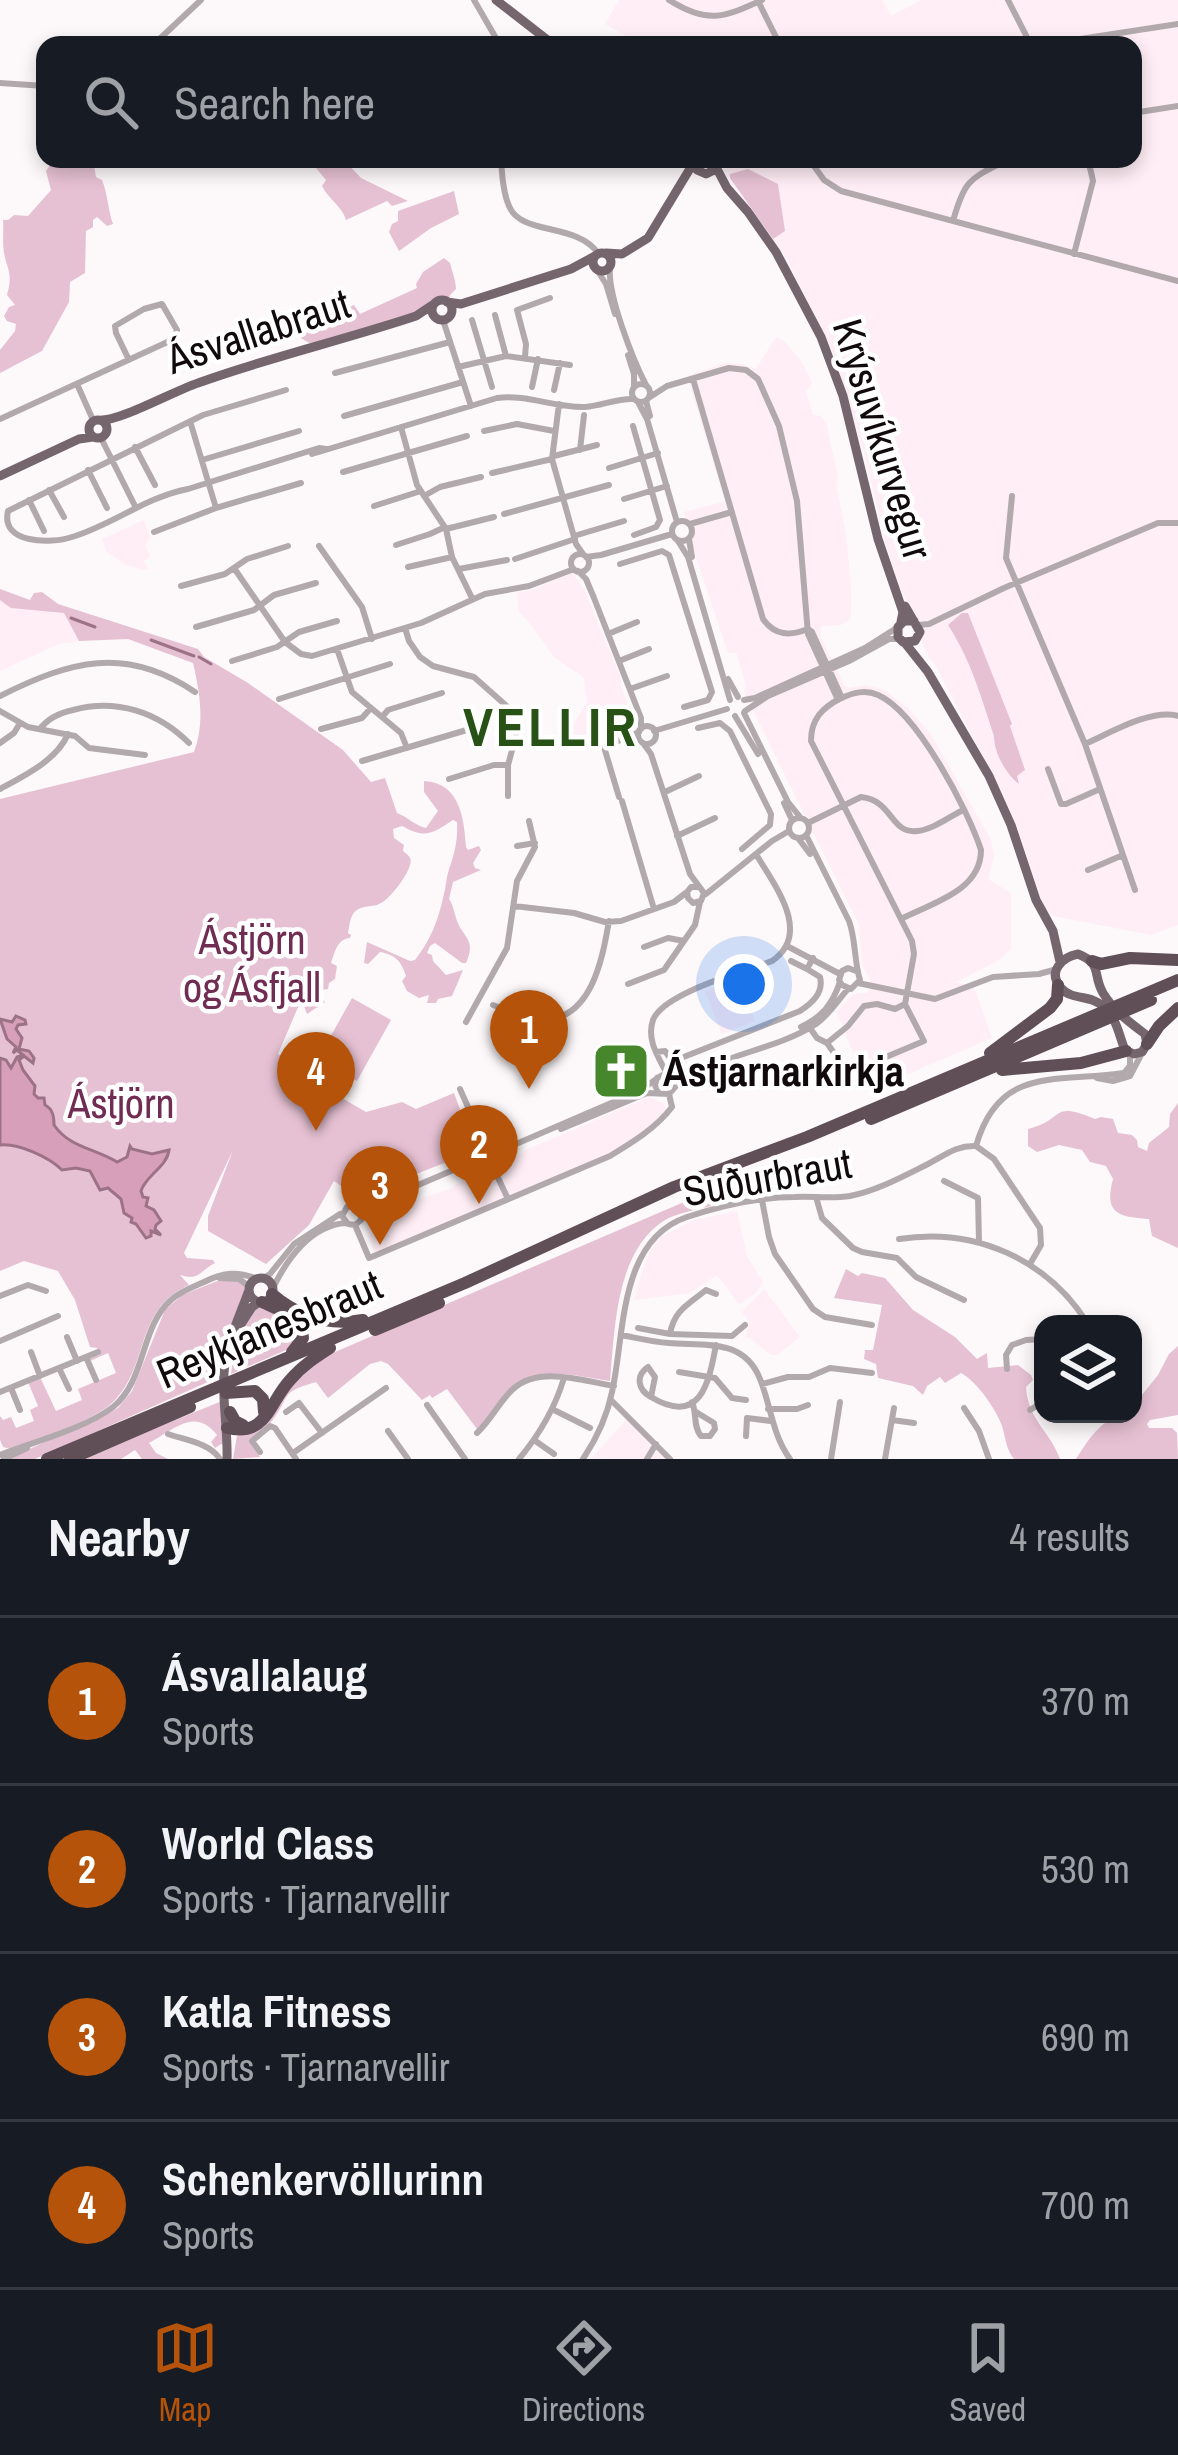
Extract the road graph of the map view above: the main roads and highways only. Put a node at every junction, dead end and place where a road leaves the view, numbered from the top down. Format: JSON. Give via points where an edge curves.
{"nodes":[{"id":1,"x":496,"y":0,"type":"edge"},
{"id":2,"x":534,"y":36,"type":"edge"},
{"id":3,"x":697,"y":168,"type":"edge"},
{"id":4,"x":699,"y":168,"type":"edge"},
{"id":5,"x":720,"y":168,"type":"edge"},
{"id":6,"x":727,"y":188,"type":"junction"},
{"id":7,"x":602,"y":262,"type":"junction"},
{"id":8,"x":441,"y":314,"type":"junction"},
{"id":9,"x":0,"y":475,"type":"edge"},
{"id":10,"x":1053,"y":931,"type":"junction"},
{"id":11,"x":1078,"y":954,"type":"junction"},
{"id":12,"x":1178,"y":960,"type":"edge"},
{"id":13,"x":1092,"y":962,"type":"junction"},
{"id":14,"x":1058,"y":974,"type":"junction"},
{"id":15,"x":1178,"y":984,"type":"edge"},
{"id":16,"x":1178,"y":1008,"type":"edge"},
{"id":17,"x":1101,"y":1016,"type":"junction"},
{"id":18,"x":1136,"y":1050,"type":"junction"},
{"id":19,"x":899,"y":1107,"type":"junction"},
{"id":20,"x":876,"y":1108,"type":"junction"},
{"id":21,"x":255,"y":1284,"type":"junction"},
{"id":22,"x":267,"y":1297,"type":"junction"},
{"id":23,"x":388,"y":1315,"type":"junction"},
{"id":24,"x":330,"y":1348,"type":"junction"},
{"id":25,"x":274,"y":1364,"type":"junction"},
{"id":26,"x":226,"y":1390,"type":"junction"},
{"id":27,"x":234,"y":1428,"type":"junction"},
{"id":28,"x":47,"y":1459,"type":"edge"},
{"id":29,"x":70,"y":1459,"type":"edge"},
{"id":30,"x":226,"y":1459,"type":"edge"}],
"edges":[{"from":1,"to":2,"type":"main road"},
{"from":3,"to":7,"type":"main road","name":"Ásvallabraut","via":[[652,239]]},
{"from":4,"to":6,"type":"main road","name":"Krýsuvíkurvegur"},
{"from":5,"to":6,"type":"main road","name":"Krýsuvíkurvegur"},
{"from":6,"to":10,"type":"main road","name":"Krýsuvíkurvegur","via":[[776,252],[821,337],[909,632],[989,776]]},
{"from":7,"to":8,"type":"main road","name":"Ásvallabraut"},
{"from":7,"to":8,"type":"main road","name":"Ásvallabraut","via":[[447,302],[452,309]]},
{"from":8,"to":9,"type":"main road","name":"Ásvallabraut","via":[[170,393]]},
{"from":10,"to":11,"type":"main road","name":"Krýsuvíkurvegur"},
{"from":10,"to":14,"type":"main road","name":"Krýsuvíkurvegur"},
{"from":11,"to":13,"type":"main road","name":"Krýsuvíkurvegur"},
{"from":11,"to":14,"type":"main road","via":[[1066,956]]},
{"from":12,"to":13,"type":"highway"},
{"from":13,"to":18,"type":"main road","via":[[1101,991],[1143,1032]]},
{"from":14,"to":18,"type":"main road","via":[[1067,994],[1101,1004]]},
{"from":14,"to":20,"type":"highway","via":[[1057,999],[994,1050]]},
{"from":15,"to":17,"type":"highway","name":"Reykjanesbraut"},
{"from":16,"to":18,"type":"highway"},
{"from":17,"to":19,"type":"highway","name":"Reykjanesbraut"},
{"from":17,"to":20,"type":"highway","name":"Reykjanesbraut"},
{"from":18,"to":19,"type":"highway","via":[[994,1072]]},
{"from":19,"to":24,"type":"highway","name":"Reykjanesbraut","via":[[664,1200]]},
{"from":20,"to":23,"type":"highway","name":"Reykjanesbraut","via":[[674,1187]]},
{"from":21,"to":22,"type":"main road","via":[[253,1299]]},
{"from":21,"to":22,"type":"main road","via":[[270,1283]]},
{"from":21,"to":27,"type":"main road","via":[[225,1359]]},
{"from":22,"to":23,"type":"highway","via":[[325,1321]]},
{"from":22,"to":25,"type":"highway","via":[[303,1331],[298,1348]]},
{"from":22,"to":27,"type":"main road","via":[[247,1314],[233,1345]]},
{"from":23,"to":25,"type":"highway","name":"Reykjanesbraut"},
{"from":24,"to":26,"type":"highway","name":"Reykjanesbraut"},
{"from":24,"to":27,"type":"highway","via":[[288,1382],[261,1424]]},
{"from":25,"to":26,"type":"highway","name":"Reykjanesbraut"},
{"from":26,"to":27,"type":"highway","via":[[251,1390],[264,1401],[261,1418]]},
{"from":26,"to":28,"type":"highway","name":"Reykjanesbraut"},
{"from":26,"to":29,"type":"highway","name":"Reykjanesbraut"},
{"from":27,"to":30,"type":"main road"}]}
